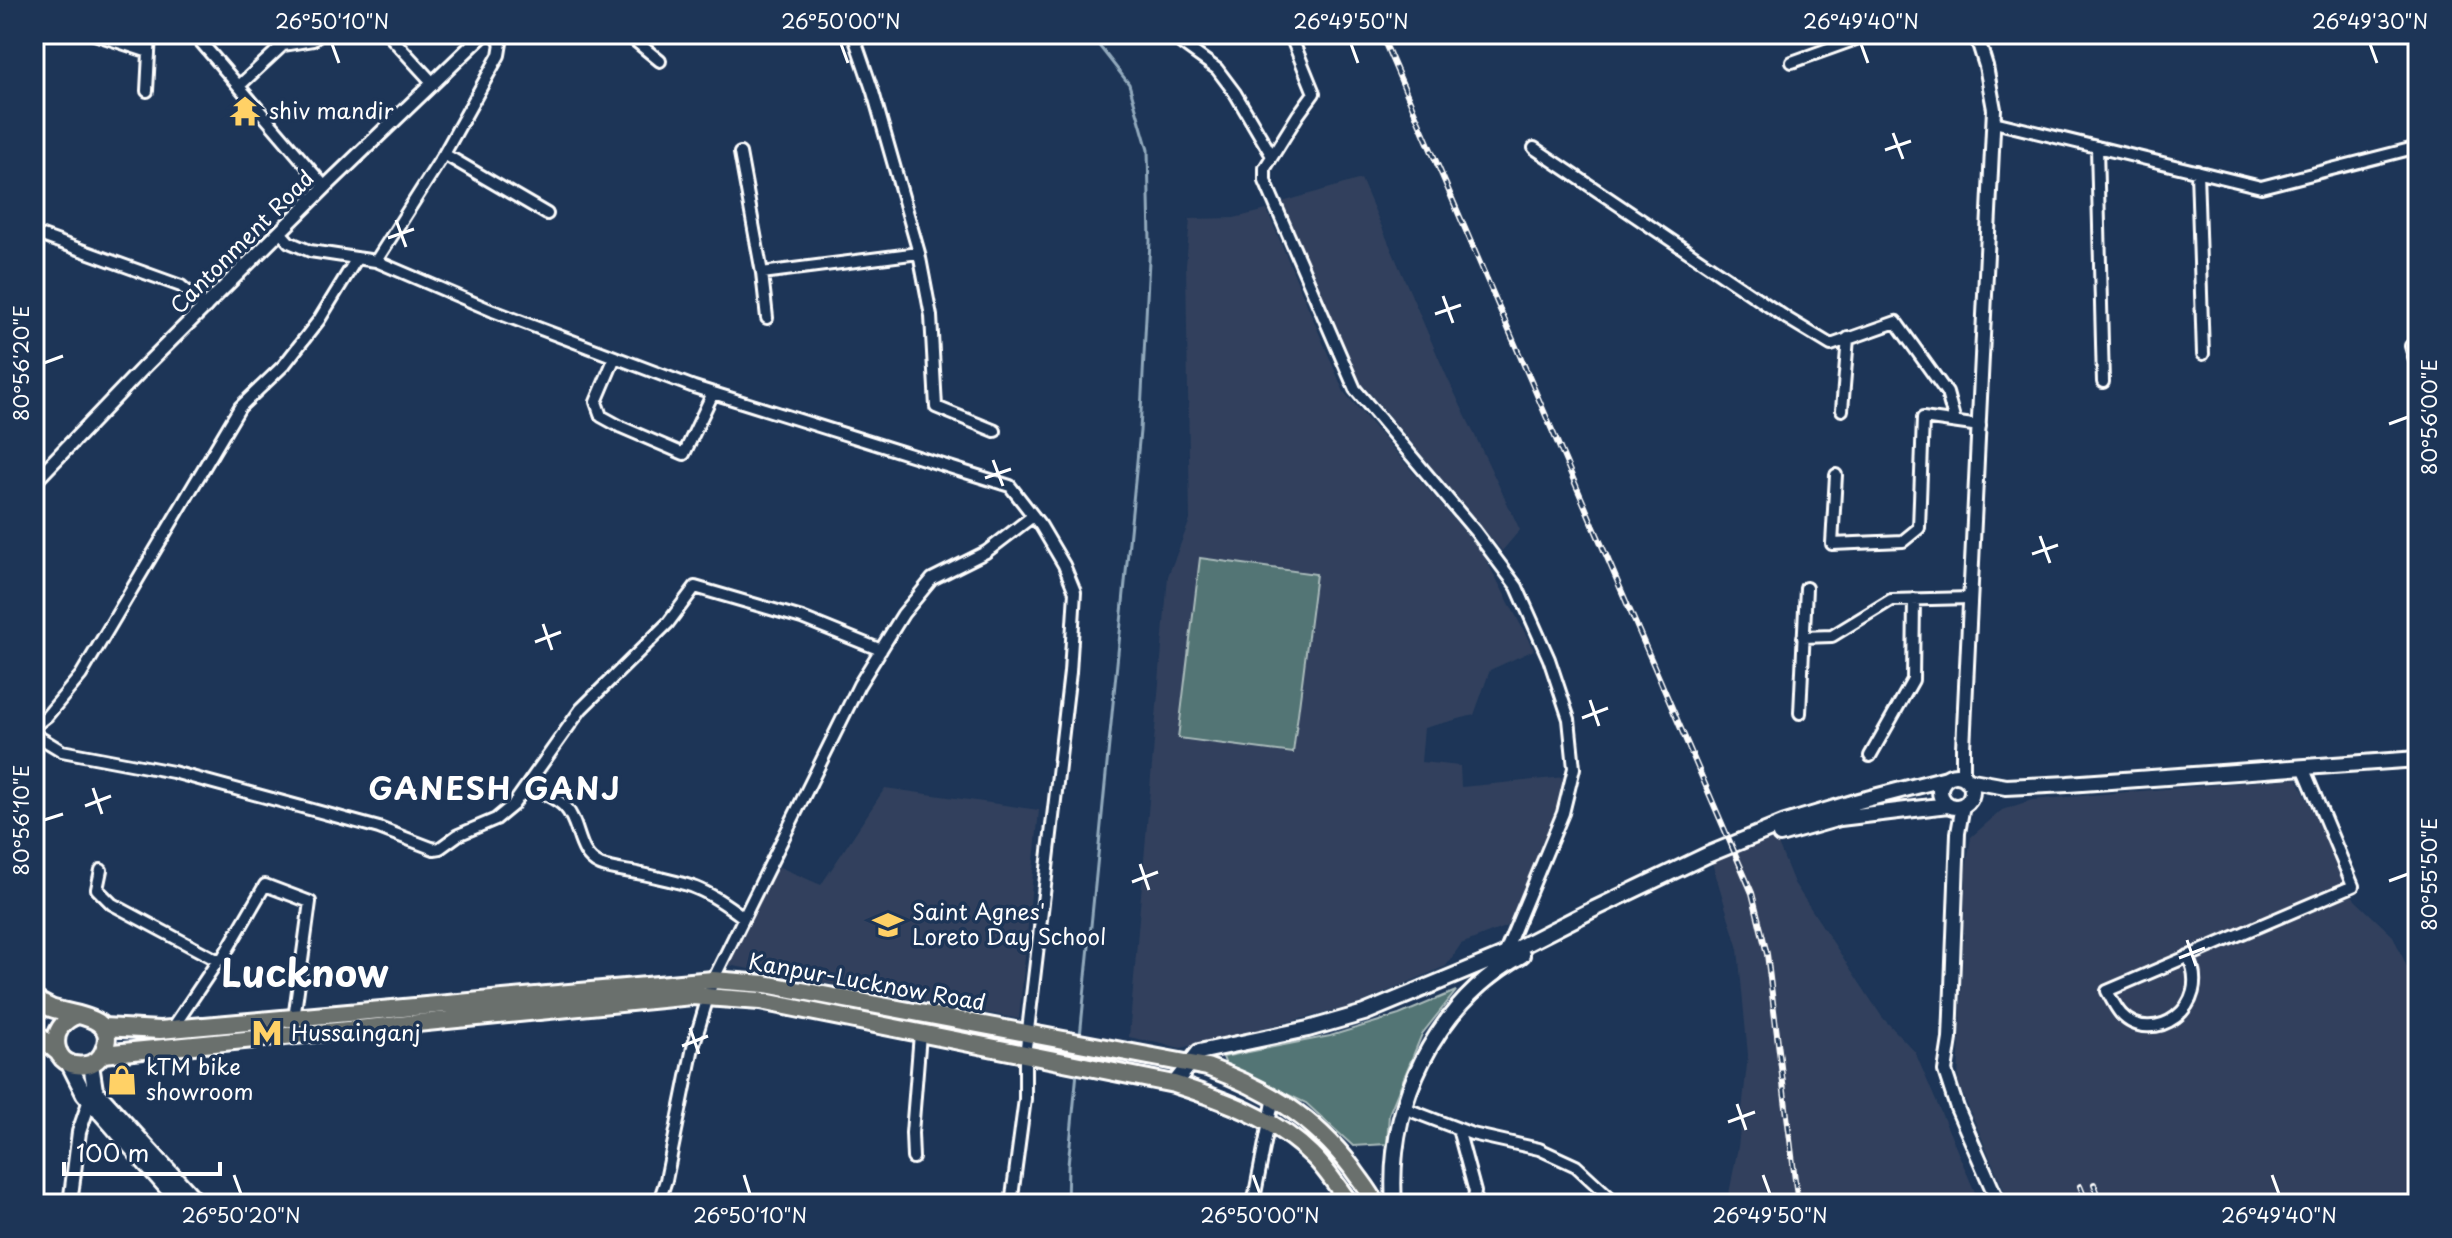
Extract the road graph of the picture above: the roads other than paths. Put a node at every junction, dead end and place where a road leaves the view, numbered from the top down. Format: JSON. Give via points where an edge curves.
{"nodes":[{"id":1,"x":94,"y":34,"type":"edge"},
{"id":2,"x":150,"y":34,"type":"edge"},
{"id":3,"x":320,"y":34,"type":"edge"},
{"id":4,"x":388,"y":34,"type":"edge"},
{"id":5,"x":484,"y":34,"type":"edge"},
{"id":6,"x":495,"y":34,"type":"edge"},
{"id":7,"x":627,"y":34,"type":"edge"},
{"id":8,"x":853,"y":34,"type":"edge"},
{"id":9,"x":1290,"y":34,"type":"edge"},
{"id":10,"x":1976,"y":34,"type":"edge"},
{"id":11,"x":1866,"y":35,"type":"edge"},
{"id":12,"x":200,"y":36,"type":"edge"},
{"id":13,"x":1181,"y":43,"type":"dead end"},
{"id":14,"x":149,"y":52,"type":"junction"},
{"id":15,"x":660,"y":61,"type":"dead end"},
{"id":16,"x":1792,"y":62,"type":"dead end"},
{"id":17,"x":433,"y":83,"type":"junction"},
{"id":18,"x":239,"y":86,"type":"junction"},
{"id":19,"x":147,"y":91,"type":"dead end"},
{"id":20,"x":1994,"y":122,"type":"junction"},
{"id":21,"x":2097,"y":147,"type":"junction"},
{"id":22,"x":2418,"y":147,"type":"edge"},
{"id":23,"x":1534,"y":148,"type":"dead end"},
{"id":24,"x":740,"y":153,"type":"dead end"},
{"id":25,"x":444,"y":154,"type":"junction"},
{"id":26,"x":1272,"y":156,"type":"junction"},
{"id":27,"x":2197,"y":171,"type":"junction"},
{"id":28,"x":325,"y":187,"type":"junction"},
{"id":29,"x":547,"y":214,"type":"dead end"},
{"id":30,"x":280,"y":232,"type":"junction"},
{"id":31,"x":34,"y":233,"type":"edge"},
{"id":32,"x":919,"y":253,"type":"junction"},
{"id":33,"x":357,"y":258,"type":"junction"},
{"id":34,"x":376,"y":261,"type":"junction"},
{"id":35,"x":762,"y":273,"type":"junction"},
{"id":36,"x":206,"y":307,"type":"junction"},
{"id":37,"x":767,"y":318,"type":"dead end"},
{"id":38,"x":1848,"y":338,"type":"junction"},
{"id":39,"x":2418,"y":344,"type":"edge"},
{"id":40,"x":2203,"y":354,"type":"dead end"},
{"id":41,"x":615,"y":357,"type":"junction"},
{"id":42,"x":2418,"y":370,"type":"edge"},
{"id":43,"x":2103,"y":382,"type":"dead end"},
{"id":44,"x":713,"y":393,"type":"junction"},
{"id":45,"x":1842,"y":410,"type":"dead end"},
{"id":46,"x":1955,"y":422,"type":"junction"},
{"id":47,"x":1980,"y":426,"type":"junction"},
{"id":48,"x":995,"y":431,"type":"dead end"},
{"id":49,"x":1836,"y":475,"type":"dead end"},
{"id":50,"x":34,"y":482,"type":"edge"},
{"id":51,"x":1033,"y":516,"type":"junction"},
{"id":52,"x":1806,"y":588,"type":"dead end"},
{"id":53,"x":1971,"y":598,"type":"junction"},
{"id":54,"x":1914,"y":599,"type":"junction"},
{"id":55,"x":1803,"y":637,"type":"junction"},
{"id":56,"x":881,"y":650,"type":"junction"},
{"id":57,"x":1800,"y":713,"type":"dead end"},
{"id":58,"x":34,"y":726,"type":"edge"},
{"id":59,"x":34,"y":734,"type":"edge"},
{"id":60,"x":1870,"y":756,"type":"dead end"},
{"id":61,"x":2418,"y":759,"type":"edge"},
{"id":62,"x":2303,"y":767,"type":"junction"},
{"id":63,"x":1957,"y":778,"type":"junction"},
{"id":64,"x":527,"y":787,"type":"junction"},
{"id":65,"x":2006,"y":787,"type":"junction"},
{"id":66,"x":1958,"y":805,"type":"junction"},
{"id":67,"x":101,"y":870,"type":"dead end"},
{"id":68,"x":743,"y":917,"type":"junction"},
{"id":69,"x":1504,"y":955,"type":"junction"},
{"id":70,"x":2188,"y":956,"type":"junction"},
{"id":71,"x":219,"y":959,"type":"junction"},
{"id":72,"x":713,"y":980,"type":"junction"},
{"id":73,"x":708,"y":996,"type":"junction"},
{"id":74,"x":34,"y":999,"type":"edge"},
{"id":75,"x":552,"y":1002,"type":"junction"},
{"id":76,"x":78,"y":1015,"type":"junction"},
{"id":77,"x":294,"y":1019,"type":"junction"},
{"id":78,"x":103,"y":1027,"type":"junction"},
{"id":79,"x":172,"y":1029,"type":"junction"},
{"id":80,"x":34,"y":1032,"type":"edge"},
{"id":81,"x":920,"y":1034,"type":"junction"},
{"id":82,"x":1030,"y":1034,"type":"junction"},
{"id":83,"x":1025,"y":1056,"type":"junction"},
{"id":84,"x":63,"y":1058,"type":"junction"},
{"id":85,"x":97,"y":1059,"type":"junction"},
{"id":86,"x":1188,"y":1064,"type":"junction"},
{"id":87,"x":1174,"y":1084,"type":"junction"},
{"id":88,"x":92,"y":1095,"type":"junction"},
{"id":89,"x":1274,"y":1097,"type":"junction"},
{"id":90,"x":1404,"y":1108,"type":"junction"},
{"id":91,"x":1268,"y":1122,"type":"junction"},
{"id":92,"x":1458,"y":1129,"type":"junction"},
{"id":93,"x":913,"y":1158,"type":"dead end"},
{"id":94,"x":70,"y":1204,"type":"edge"},
{"id":95,"x":181,"y":1204,"type":"edge"},
{"id":96,"x":199,"y":1204,"type":"edge"},
{"id":97,"x":658,"y":1204,"type":"edge"},
{"id":98,"x":1011,"y":1204,"type":"edge"},
{"id":99,"x":1253,"y":1204,"type":"edge"},
{"id":100,"x":1350,"y":1204,"type":"edge"},
{"id":101,"x":1376,"y":1204,"type":"edge"},
{"id":102,"x":1394,"y":1204,"type":"edge"},
{"id":103,"x":1473,"y":1204,"type":"edge"},
{"id":104,"x":1617,"y":1204,"type":"edge"},
{"id":105,"x":1999,"y":1204,"type":"edge"}],
"edges":[{"from":1,"to":14,"type":"street"},
{"from":2,"to":14,"type":"street"},
{"from":3,"to":18,"type":"street","via":[[283,45]]},
{"from":4,"to":17,"type":"street"},
{"from":5,"to":17,"type":"street","name":"Cantonment Road"},
{"from":6,"to":25,"type":"street","via":[[501,43],[499,55]]},
{"from":7,"to":15,"type":"street"},
{"from":8,"to":32,"type":"street"},
{"from":9,"to":26,"type":"street","via":[[1314,93]]},
{"from":10,"to":20,"type":"street"},
{"from":11,"to":16,"type":"street"},
{"from":12,"to":18,"type":"street"},
{"from":13,"to":26,"type":"street","via":[[1217,69]]},
{"from":14,"to":19,"type":"street"},
{"from":17,"to":28,"type":"street","name":"Cantonment Road"},
{"from":18,"to":28,"type":"street"},
{"from":20,"to":21,"type":"street"},
{"from":20,"to":47,"type":"street"},
{"from":21,"to":27,"type":"street"},
{"from":21,"to":43,"type":"street"},
{"from":22,"to":27,"type":"street","via":[[2261,187]]},
{"from":23,"to":38,"type":"street","via":[[1788,319],[1831,345]]},
{"from":24,"to":35,"type":"street"},
{"from":25,"to":29,"type":"street"},
{"from":25,"to":34,"type":"street"},
{"from":26,"to":69,"type":"street","via":[[1265,181],[1355,389],[1517,587],[1569,719],[1574,768],[1563,813]]},
{"from":27,"to":40,"type":"street"},
{"from":28,"to":30,"type":"street","name":"Cantonment Road"},
{"from":30,"to":33,"type":"street","via":[[310,251]]},
{"from":30,"to":36,"type":"street","name":"Cantonment Road"},
{"from":31,"to":36,"type":"street","via":[[181,286]]},
{"from":32,"to":35,"type":"street"},
{"from":32,"to":48,"type":"street","via":[[931,316],[936,407]]},
{"from":33,"to":34,"type":"street"},
{"from":33,"to":58,"type":"street","via":[[284,365],[240,407],[81,675]]},
{"from":34,"to":41,"type":"street"},
{"from":35,"to":37,"type":"street"},
{"from":36,"to":50,"type":"street","name":"Cantonment Road"},
{"from":38,"to":45,"type":"street"},
{"from":38,"to":46,"type":"street","via":[[1896,322],[1947,393]]},
{"from":39,"to":42,"type":"street","via":[[2411,346]]},
{"from":41,"to":44,"type":"street"},
{"from":41,"to":44,"type":"street","via":[[596,402],[601,416],[684,454]]},
{"from":44,"to":51,"type":"street","via":[[1010,486]]},
{"from":46,"to":47,"type":"street"},
{"from":46,"to":49,"type":"street","via":[[1923,418],[1919,528],[1903,541],[1832,544]]},
{"from":47,"to":53,"type":"street"},
{"from":51,"to":56,"type":"street","via":[[986,552],[932,579]]},
{"from":51,"to":82,"type":"street","via":[[1075,592]]},
{"from":52,"to":55,"type":"street"},
{"from":53,"to":54,"type":"street"},
{"from":53,"to":63,"type":"street"},
{"from":54,"to":55,"type":"street","via":[[1891,600],[1832,636]]},
{"from":54,"to":60,"type":"street","via":[[1913,680]]},
{"from":55,"to":57,"type":"street"},
{"from":56,"to":64,"type":"street","via":[[802,618],[695,587],[668,623],[581,709]]},
{"from":56,"to":68,"type":"street"},
{"from":59,"to":64,"type":"street","via":[[62,751],[173,772],[379,828],[434,849],[496,819]]},
{"from":61,"to":62,"type":"main road"},
{"from":62,"to":65,"type":"main road"},
{"from":62,"to":70,"type":"street","via":[[2353,886]]},
{"from":63,"to":65,"type":"main road"},
{"from":63,"to":66,"type":"main road","via":[[1972,791]]},
{"from":63,"to":66,"type":"main road","via":[[1941,792]]},
{"from":63,"to":69,"type":"main road","via":[[1785,823],[1681,867]]},
{"from":64,"to":68,"type":"street","via":[[565,807],[582,847],[599,864],[691,884]]},
{"from":65,"to":66,"type":"main road"},
{"from":66,"to":90,"type":"main road","via":[[1840,818],[1792,831],[1701,866],[1543,943],[1465,998],[1419,1065]]},
{"from":66,"to":105,"type":"street","via":[[1945,1071]]},
{"from":67,"to":71,"type":"street","via":[[97,889],[112,904]]},
{"from":68,"to":72,"type":"street"},
{"from":69,"to":86,"type":"main road","via":[[1364,1013],[1199,1052]]},
{"from":70,"to":70,"type":"street","via":[[2107,991],[2122,1016],[2160,1025],[2183,1014],[2195,977]]},
{"from":71,"to":77,"type":"street","via":[[265,885],[310,902]]},
{"from":71,"to":79,"type":"street"},
{"from":72,"to":73,"type":"street"},
{"from":72,"to":75,"type":"main road","name":"Kanpur-Lucknow Road"},
{"from":72,"to":82,"type":"main road","name":"Kanpur-Lucknow Road","via":[[765,984]]},
{"from":73,"to":75,"type":"main road","name":"Kanpur-Lucknow Road"},
{"from":73,"to":81,"type":"main road","name":"Kanpur-Lucknow Road","via":[[760,1001]]},
{"from":73,"to":97,"type":"street"},
{"from":74,"to":76,"type":"main road"},
{"from":75,"to":77,"type":"main road","name":"Kanpur-Lucknow Road"},
{"from":75,"to":85,"type":"main road","name":"Kanpur-Lucknow Road"},
{"from":76,"to":78,"type":"main road"},
{"from":76,"to":84,"type":"main road","via":[[58,1029],[56,1045]]},
{"from":77,"to":79,"type":"main road","name":"Kanpur-Lucknow Road"},
{"from":78,"to":79,"type":"main road","name":"Kanpur-Lucknow Road"},
{"from":78,"to":85,"type":"main road","via":[[106,1041]]},
{"from":80,"to":84,"type":"main road"},
{"from":81,"to":83,"type":"main road","name":"Kanpur-Lucknow Road"},
{"from":81,"to":93,"type":"street"},
{"from":82,"to":83,"type":"street"},
{"from":82,"to":86,"type":"main road","name":"Kanpur-Lucknow Road"},
{"from":83,"to":87,"type":"main road","name":"Kanpur-Lucknow Road"},
{"from":83,"to":98,"type":"street","via":[[1025,1099]]},
{"from":84,"to":85,"type":"main road","via":[[75,1065]]},
{"from":84,"to":88,"type":"main road"},
{"from":85,"to":88,"type":"main road"},
{"from":86,"to":87,"type":"main road"},
{"from":86,"to":89,"type":"main road","name":"Kanpur-Lucknow Road","via":[[1244,1081]]},
{"from":87,"to":91,"type":"main road","name":"Kanpur-Lucknow Road"},
{"from":88,"to":94,"type":"street","via":[[79,1132]]},
{"from":88,"to":95,"type":"main road"},
{"from":88,"to":96,"type":"main road"},
{"from":89,"to":91,"type":"street"},
{"from":89,"to":101,"type":"main road","name":"Kanpur-Lucknow Road","via":[[1315,1126]]},
{"from":90,"to":92,"type":"street"},
{"from":90,"to":102,"type":"main road","via":[[1392,1173]]},
{"from":91,"to":99,"type":"street"},
{"from":91,"to":100,"type":"main road","name":"Kanpur-Lucknow Road","via":[[1312,1155]]},
{"from":92,"to":103,"type":"street","via":[[1475,1192]]},
{"from":92,"to":104,"type":"street","via":[[1539,1149],[1576,1166]]}]}
